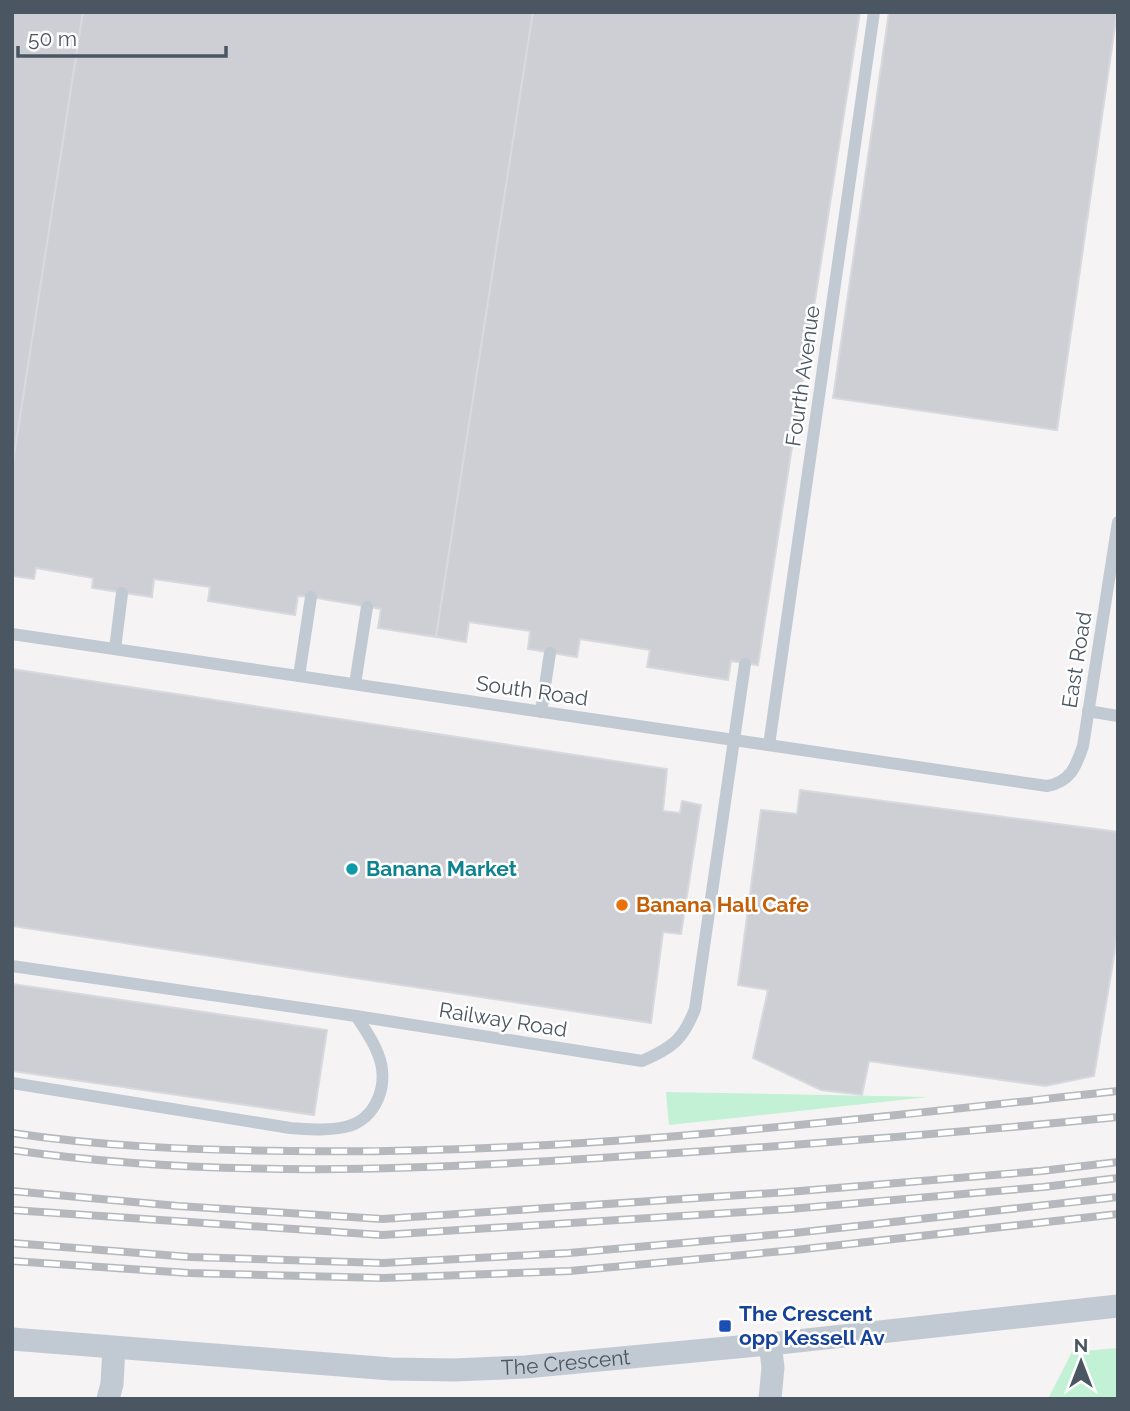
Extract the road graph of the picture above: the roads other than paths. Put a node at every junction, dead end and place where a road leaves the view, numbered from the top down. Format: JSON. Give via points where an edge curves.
{"nodes":[{"id":1,"x":874,"y":12,"type":"edge"},
{"id":2,"x":1118,"y":522,"type":"edge"},
{"id":3,"x":122,"y":593,"type":"dead end"},
{"id":4,"x":311,"y":597,"type":"dead end"},
{"id":5,"x":367,"y":607,"type":"dead end"},
{"id":6,"x":12,"y":634,"type":"edge"},
{"id":7,"x":115,"y":649,"type":"junction"},
{"id":8,"x":550,"y":653,"type":"dead end"},
{"id":9,"x":745,"y":664,"type":"dead end"},
{"id":10,"x":299,"y":676,"type":"junction"},
{"id":11,"x":355,"y":684,"type":"junction"},
{"id":12,"x":1088,"y":711,"type":"junction"},
{"id":13,"x":541,"y":712,"type":"junction"},
{"id":14,"x":1118,"y":716,"type":"edge"},
{"id":15,"x":734,"y":741,"type":"junction"},
{"id":16,"x":769,"y":745,"type":"junction"},
{"id":17,"x":1047,"y":786,"type":"joint"},
{"id":18,"x":12,"y":966,"type":"edge"},
{"id":19,"x":356,"y":1016,"type":"junction"},
{"id":20,"x":12,"y":1083,"type":"edge"},
{"id":21,"x":1118,"y":1306,"type":"edge"},
{"id":22,"x":12,"y":1339,"type":"edge"},
{"id":23,"x":770,"y":1344,"type":"junction"},
{"id":24,"x":114,"y":1348,"type":"junction"},
{"id":25,"x":108,"y":1399,"type":"edge"},
{"id":26,"x":770,"y":1399,"type":"edge"}],
"edges":[{"from":1,"to":16,"type":"lane","name":"Fourth Avenue"},
{"from":2,"to":12,"type":"lane","name":"East Road"},
{"from":3,"to":7,"type":"lane"},
{"from":4,"to":10,"type":"lane"},
{"from":5,"to":11,"type":"lane"},
{"from":6,"to":7,"type":"lane","name":"South Road"},
{"from":7,"to":10,"type":"lane","name":"South Road"},
{"from":8,"to":13,"type":"lane"},
{"from":9,"to":15,"type":"lane"},
{"from":10,"to":11,"type":"lane","name":"South Road"},
{"from":11,"to":13,"type":"lane","name":"South Road"},
{"from":12,"to":14,"type":"lane"},
{"from":12,"to":17,"type":"lane","name":"East Road","via":[[1076,766],[1068,778]]},
{"from":13,"to":15,"type":"lane","name":"South Road"},
{"from":15,"to":16,"type":"lane","name":"South Road"},
{"from":15,"to":19,"type":"lane","name":"Railway Road","via":[[695,1009],[685,1033],[666,1051],[642,1061]]},
{"from":16,"to":17,"type":"lane","name":"South Road"},
{"from":18,"to":19,"type":"lane","name":"Railway Road"},
{"from":19,"to":20,"type":"lane","via":[[378,1052],[381,1084],[376,1106],[364,1120],[345,1127],[290,1128]]},
{"from":21,"to":23,"type":"street","name":"The Crescent"},
{"from":22,"to":24,"type":"street","name":"The Crescent"},
{"from":23,"to":24,"type":"street","name":"The Crescent","via":[[454,1370]]},
{"from":23,"to":26,"type":"street"},
{"from":24,"to":25,"type":"street"}]}
